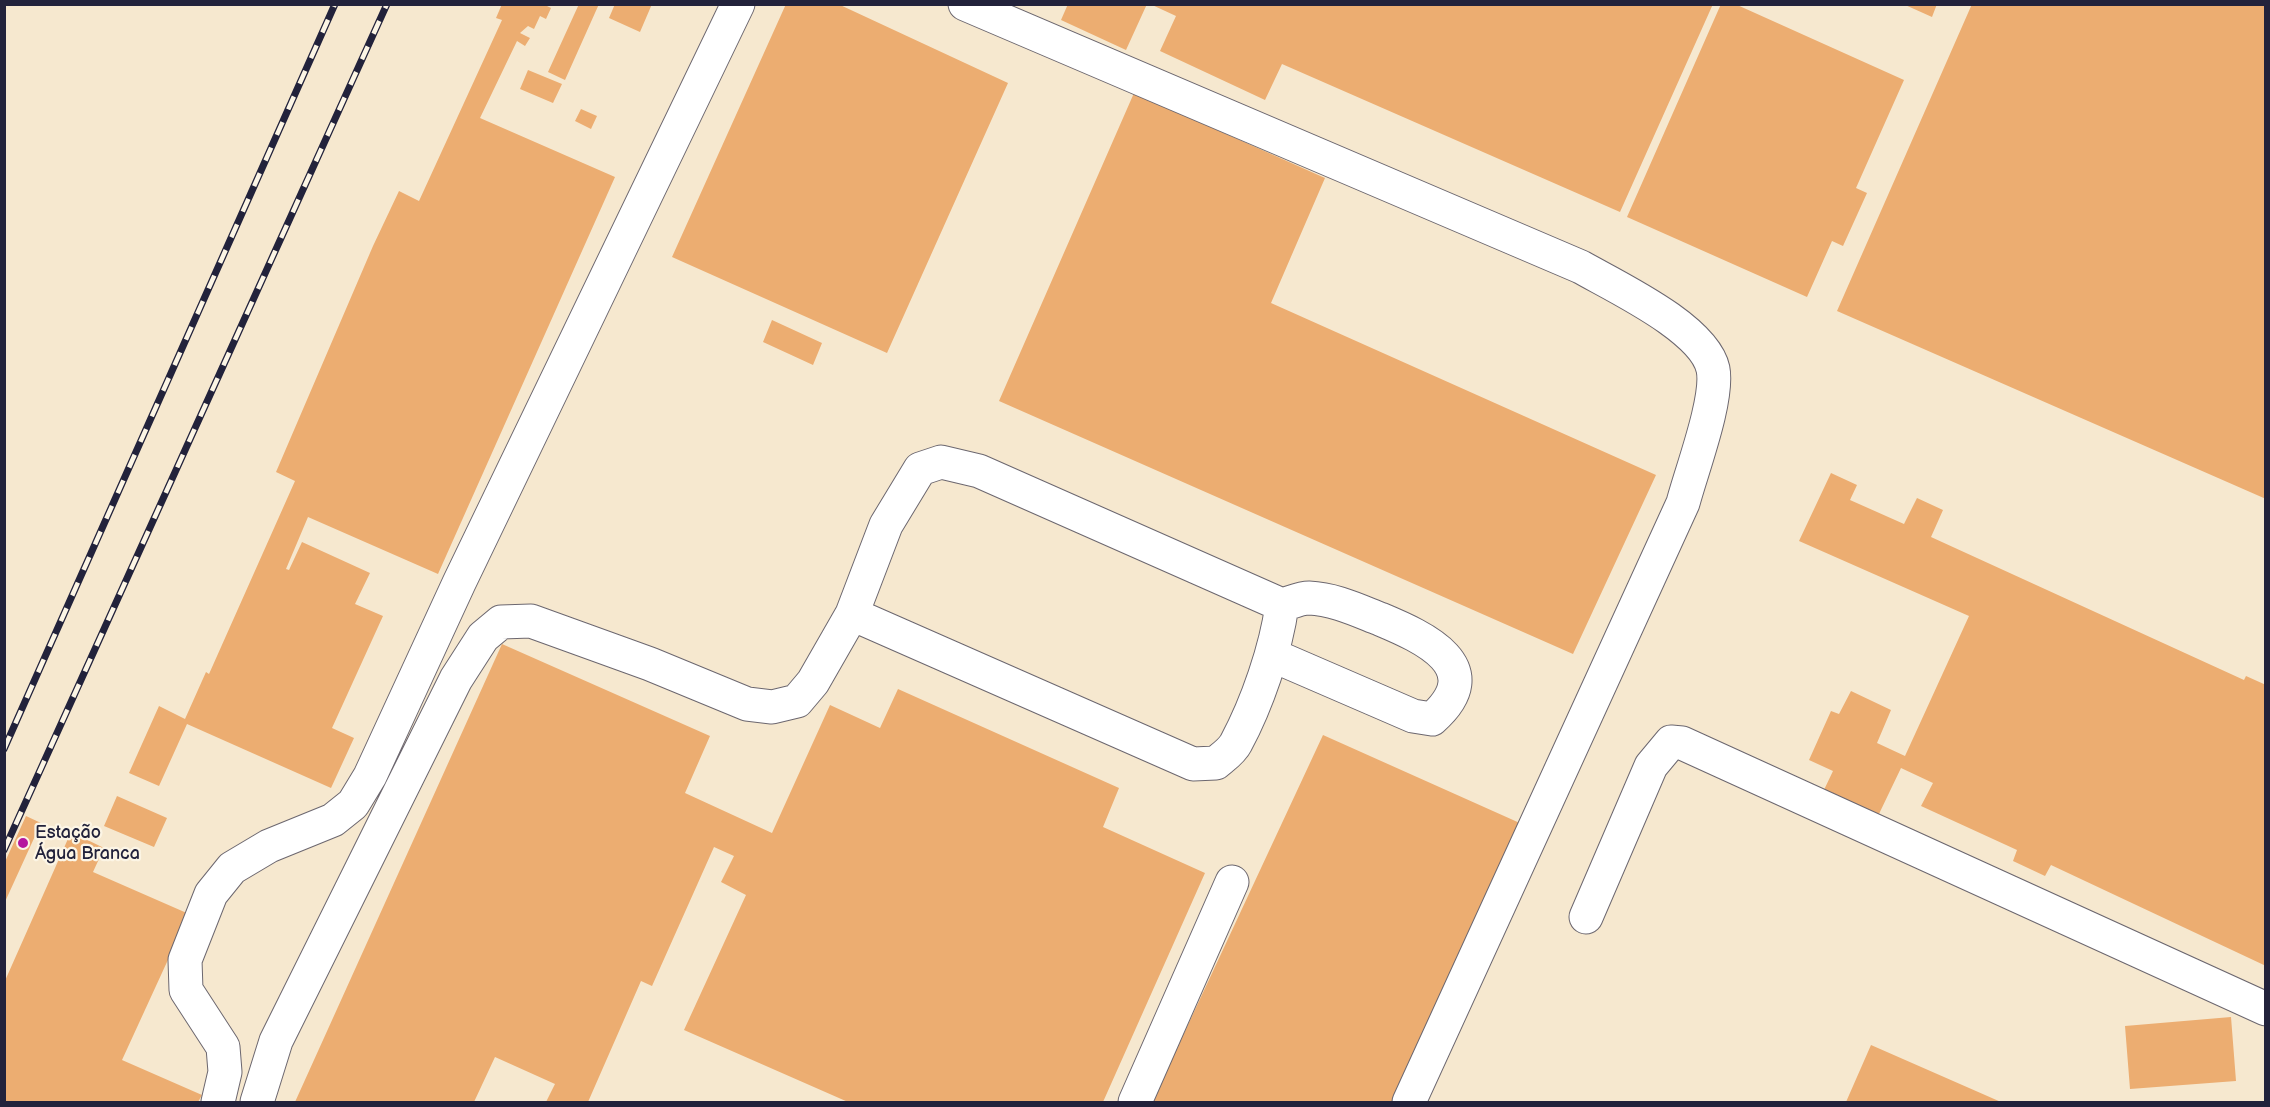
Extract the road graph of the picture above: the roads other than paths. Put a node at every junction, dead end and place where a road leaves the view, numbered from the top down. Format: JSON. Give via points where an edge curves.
{"nodes":[{"id":1,"x":738,"y":4,"type":"edge"},
{"id":2,"x":965,"y":4,"type":"edge"},
{"id":3,"x":1282,"y":605,"type":"junction"},
{"id":4,"x":852,"y":614,"type":"junction"},
{"id":5,"x":1272,"y":655,"type":"junction"},
{"id":6,"x":1232,"y":882,"type":"dead end"},
{"id":7,"x":1586,"y":917,"type":"dead end"},
{"id":8,"x":2265,"y":1009,"type":"edge"},
{"id":9,"x":218,"y":1102,"type":"edge"},
{"id":10,"x":257,"y":1102,"type":"edge"},
{"id":11,"x":1135,"y":1102,"type":"edge"},
{"id":12,"x":1409,"y":1102,"type":"edge"}],
"edges":[{"from":1,"to":9,"type":"lane","via":[[353,804],[333,820],[269,846],[232,868],[211,894],[185,960],[186,990],[223,1047],[225,1072]]},
{"from":2,"to":12,"type":"lane","via":[[1581,267],[1665,315],[1699,343],[1713,369],[1711,401],[1683,503]]},
{"from":3,"to":4,"type":"lane","via":[[979,471],[941,462],[920,469],[886,525]]},
{"from":3,"to":5,"type":"lane"},
{"from":3,"to":5,"type":"lane","via":[[1306,598],[1328,600],[1419,635],[1445,655],[1454,670],[1452,693],[1432,719],[1413,716]]},
{"from":4,"to":5,"type":"lane","via":[[1193,764],[1216,763],[1235,745]]},
{"from":4,"to":10,"type":"lane","via":[[813,682],[796,702],[772,707],[747,704],[531,621],[501,622],[483,637],[456,679],[276,1041]]},
{"from":6,"to":11,"type":"lane"},
{"from":7,"to":8,"type":"lane","via":[[1651,766],[1671,742],[1682,743]]}]}
